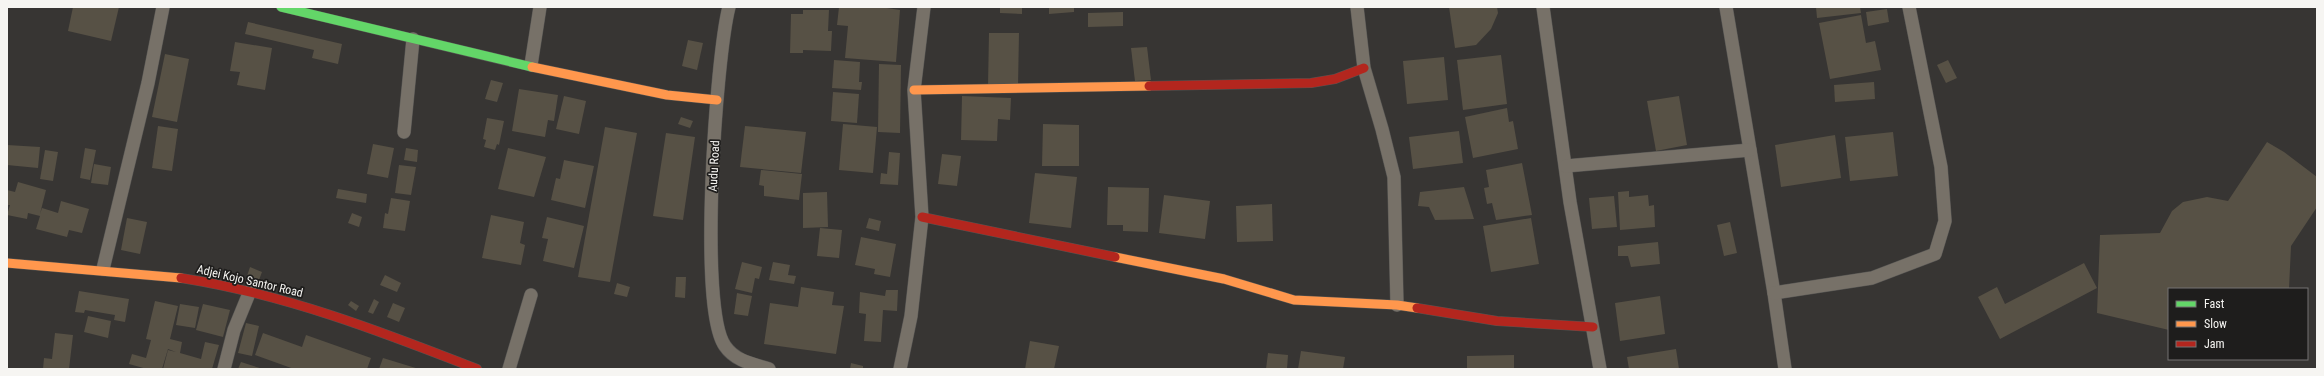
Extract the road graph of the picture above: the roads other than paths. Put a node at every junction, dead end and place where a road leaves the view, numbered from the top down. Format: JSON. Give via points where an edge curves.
{"nodes":[{"id":1,"x":163,"y":7,"type":"edge"},
{"id":2,"x":281,"y":7,"type":"edge"},
{"id":3,"x":540,"y":7,"type":"edge"},
{"id":4,"x":729,"y":7,"type":"edge"},
{"id":5,"x":924,"y":7,"type":"edge"},
{"id":6,"x":1357,"y":7,"type":"edge"},
{"id":7,"x":1543,"y":7,"type":"edge"},
{"id":8,"x":1726,"y":7,"type":"edge"},
{"id":9,"x":1909,"y":7,"type":"edge"},
{"id":10,"x":413,"y":39,"type":"junction"},
{"id":11,"x":531,"y":65,"type":"junction"},
{"id":12,"x":1364,"y":68,"type":"junction"},
{"id":13,"x":914,"y":90,"type":"junction"},
{"id":14,"x":717,"y":100,"type":"junction"},
{"id":15,"x":404,"y":132,"type":"dead end"},
{"id":16,"x":1750,"y":150,"type":"junction"},
{"id":17,"x":1566,"y":166,"type":"junction"},
{"id":18,"x":922,"y":217,"type":"junction"},
{"id":19,"x":7,"y":263,"type":"edge"},
{"id":20,"x":103,"y":269,"type":"junction"},
{"id":21,"x":250,"y":291,"type":"junction"},
{"id":22,"x":1774,"y":293,"type":"junction"},
{"id":23,"x":531,"y":295,"type":"dead end"},
{"id":24,"x":1397,"y":305,"type":"junction"},
{"id":25,"x":1593,"y":327,"type":"junction"},
{"id":26,"x":224,"y":369,"type":"edge"},
{"id":27,"x":477,"y":369,"type":"edge"},
{"id":28,"x":509,"y":369,"type":"edge"},
{"id":29,"x":769,"y":369,"type":"edge"},
{"id":30,"x":900,"y":369,"type":"edge"},
{"id":31,"x":1600,"y":369,"type":"edge"},
{"id":32,"x":1785,"y":369,"type":"edge"}],
"edges":[{"from":1,"to":20,"type":"street","via":[[148,83]]},
{"from":2,"to":10,"type":"street"},
{"from":3,"to":11,"type":"street"},
{"from":4,"to":14,"type":"street","name":"Audu Road","via":[[723,29]]},
{"from":5,"to":13,"type":"street"},
{"from":6,"to":12,"type":"street"},
{"from":7,"to":17,"type":"street"},
{"from":8,"to":16,"type":"street"},
{"from":9,"to":22,"type":"street","via":[[1941,167],[1945,221],[1935,254],[1872,278]]},
{"from":10,"to":11,"type":"street"},
{"from":10,"to":15,"type":"street"},
{"from":11,"to":14,"type":"street","via":[[573,77]]},
{"from":12,"to":13,"type":"street","via":[[1335,79],[1311,83]]},
{"from":12,"to":24,"type":"street","via":[[1394,177]]},
{"from":13,"to":18,"type":"street"},
{"from":14,"to":29,"type":"street","name":"Audu Road","via":[[712,258],[717,327],[724,346],[739,360]]},
{"from":16,"to":17,"type":"street"},
{"from":16,"to":22,"type":"street"},
{"from":17,"to":25,"type":"street"},
{"from":18,"to":24,"type":"street","via":[[1224,279],[1294,300]]},
{"from":18,"to":30,"type":"street","via":[[911,316]]},
{"from":19,"to":20,"type":"street","name":"Adjei Kojo Santor Road"},
{"from":20,"to":21,"type":"street","name":"Adjei Kojo Santor Road","via":[[200,281]]},
{"from":21,"to":26,"type":"street","via":[[234,330]]},
{"from":21,"to":27,"type":"street","name":"Adjei Kojo Santor Road","via":[[327,312]]},
{"from":22,"to":32,"type":"street"},
{"from":23,"to":28,"type":"street"},
{"from":24,"to":25,"type":"street","via":[[1497,322]]},
{"from":25,"to":31,"type":"street"}]}
